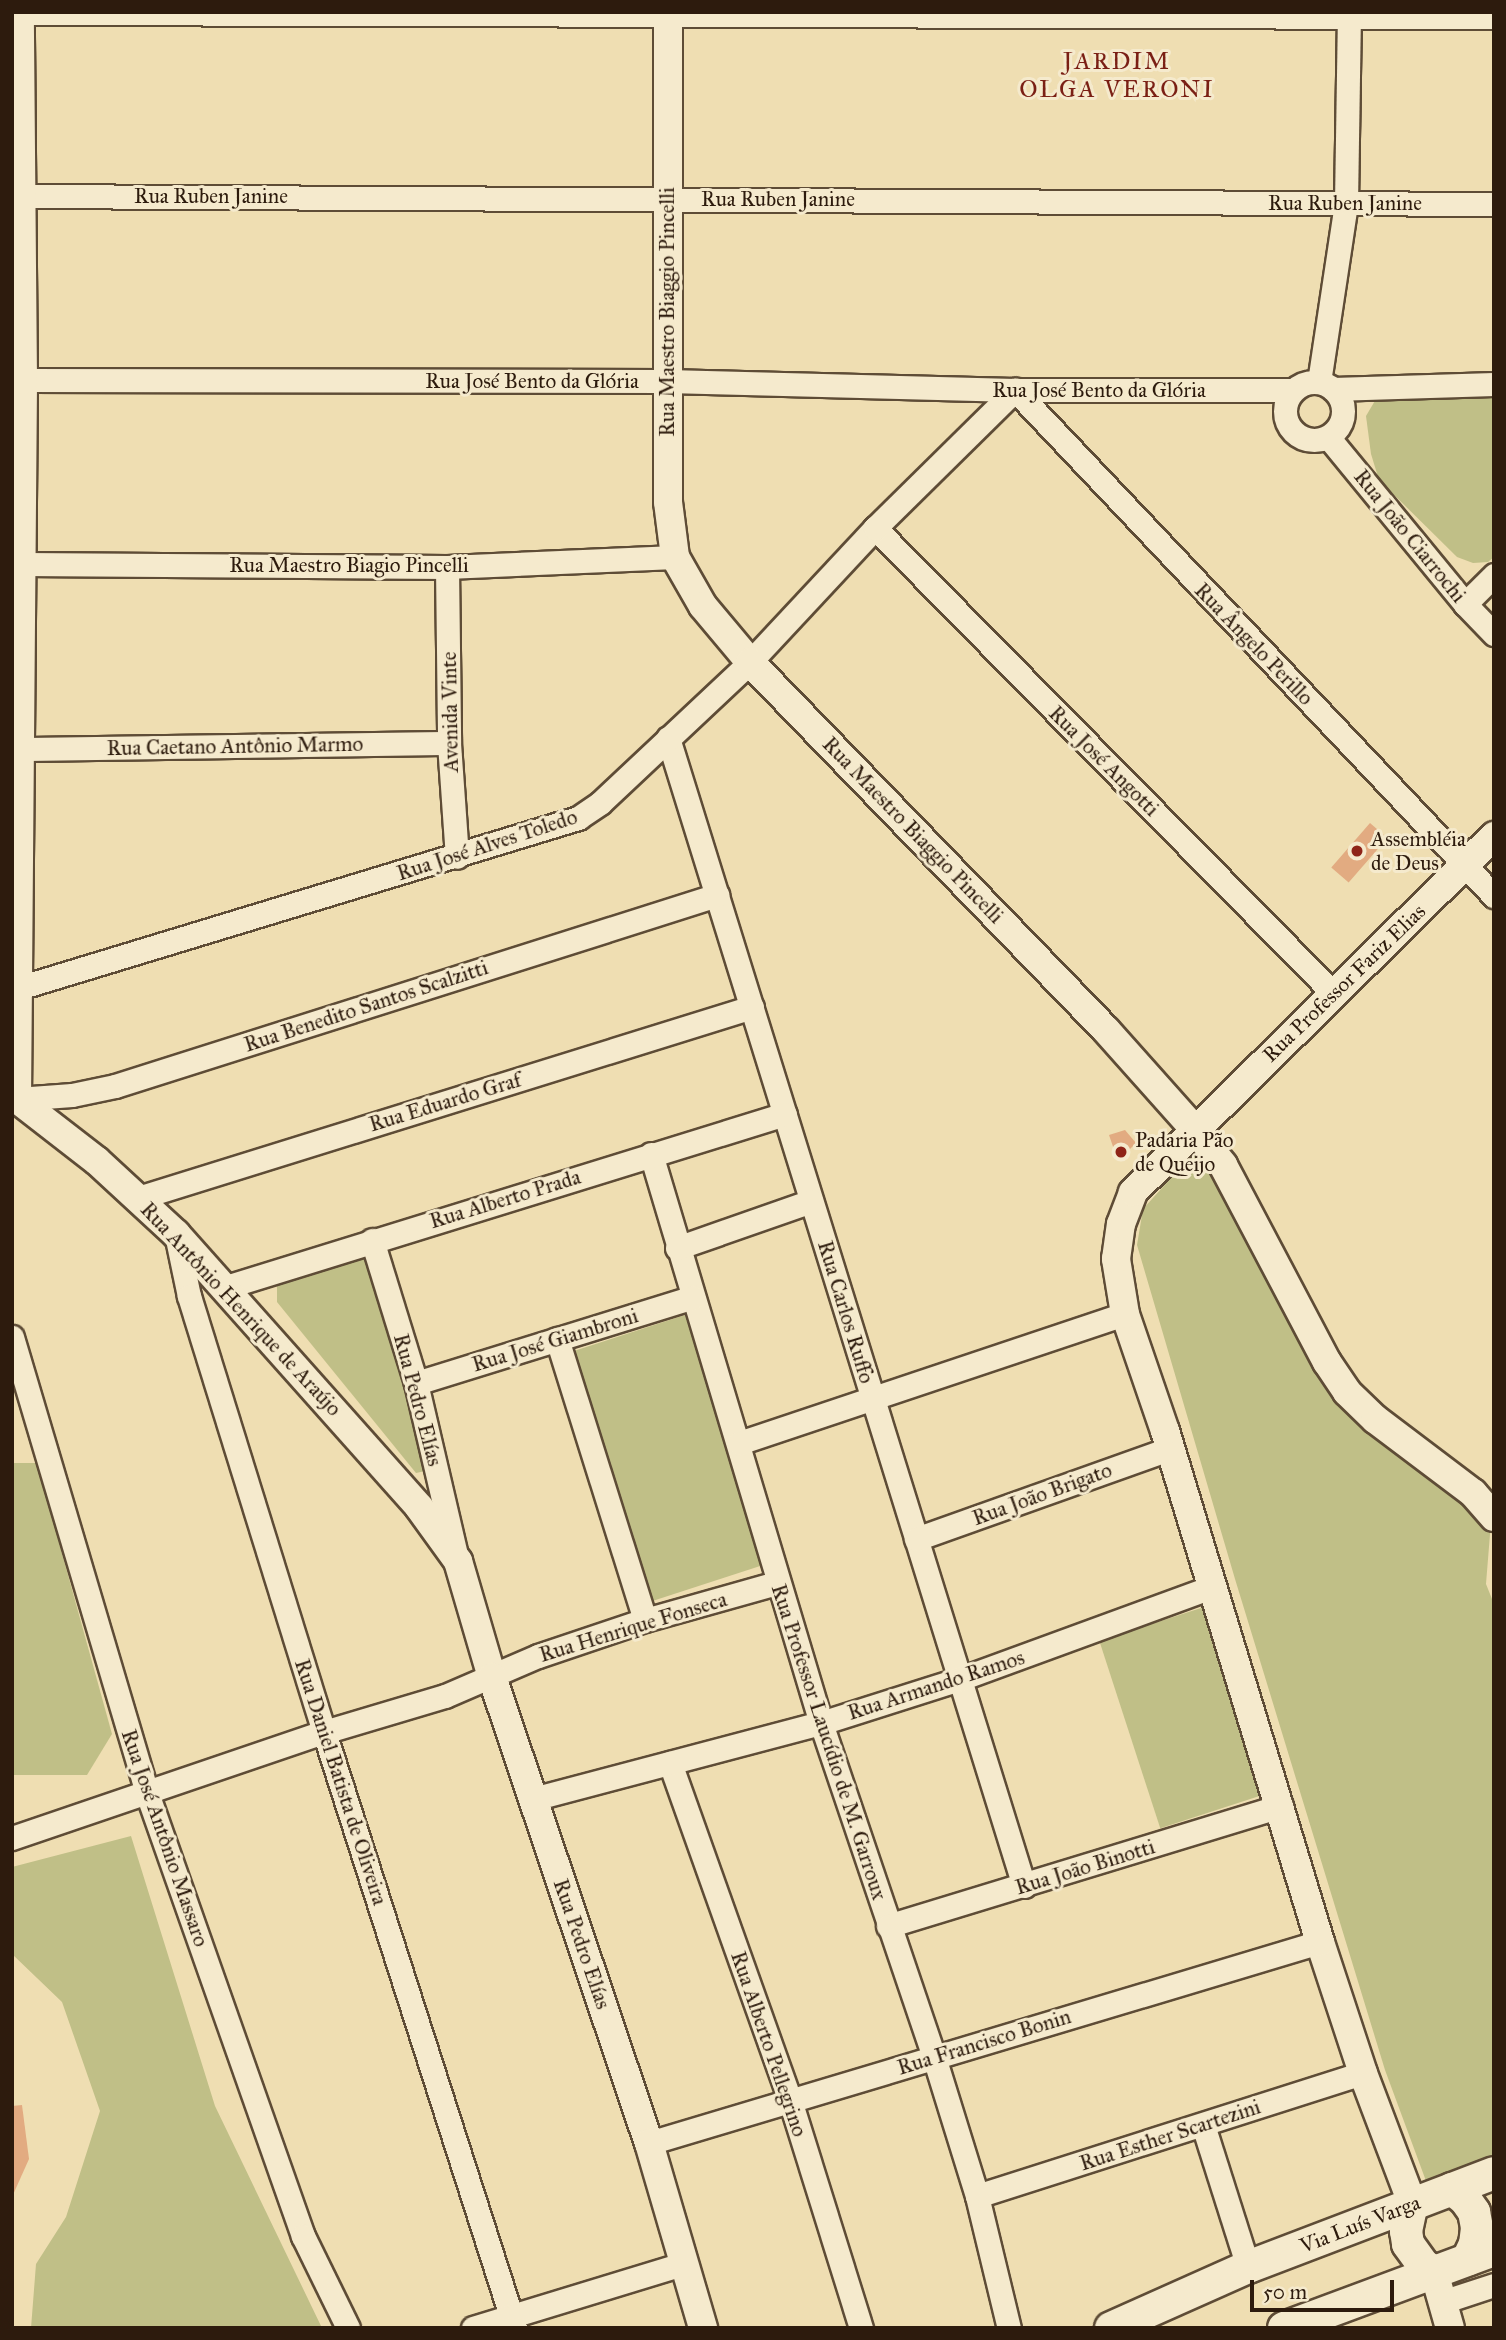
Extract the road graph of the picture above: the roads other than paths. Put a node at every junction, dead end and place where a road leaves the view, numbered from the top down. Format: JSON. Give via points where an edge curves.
{"nodes":[{"id":1,"x":20,"y":13,"type":"edge"},
{"id":2,"x":668,"y":13,"type":"edge"},
{"id":3,"x":1349,"y":14,"type":"edge"},
{"id":4,"x":1494,"y":17,"type":"edge"},
{"id":5,"x":16,"y":196,"type":"edge"},
{"id":6,"x":666,"y":198,"type":"junction"},
{"id":7,"x":1346,"y":204,"type":"junction"},
{"id":8,"x":1494,"y":204,"type":"edge"},
{"id":9,"x":23,"y":380,"type":"junction"},
{"id":10,"x":667,"y":381,"type":"junction"},
{"id":11,"x":1494,"y":384,"type":"edge"},
{"id":12,"x":1326,"y":386,"type":"junction"},
{"id":13,"x":1015,"y":390,"type":"junction"},
{"id":14,"x":1292,"y":390,"type":"junction"},
{"id":15,"x":1328,"y":437,"type":"junction"},
{"id":16,"x":875,"y":528,"type":"junction"},
{"id":17,"x":675,"y":557,"type":"junction"},
{"id":18,"x":22,"y":564,"type":"junction"},
{"id":19,"x":447,"y":567,"type":"junction"},
{"id":20,"x":1494,"y":575,"type":"edge"},
{"id":21,"x":1465,"y":604,"type":"junction"},
{"id":22,"x":1494,"y":634,"type":"edge"},
{"id":23,"x":750,"y":662,"type":"junction"},
{"id":24,"x":668,"y":738,"type":"junction"},
{"id":25,"x":449,"y":743,"type":"junction"},
{"id":26,"x":21,"y":749,"type":"junction"},
{"id":27,"x":1494,"y":836,"type":"edge"},
{"id":28,"x":457,"y":857,"type":"junction"},
{"id":29,"x":1464,"y":866,"type":"junction"},
{"id":30,"x":717,"y":895,"type":"junction"},
{"id":31,"x":1494,"y":896,"type":"edge"},
{"id":32,"x":14,"y":990,"type":"edge"},
{"id":33,"x":1334,"y":993,"type":"junction"},
{"id":34,"x":752,"y":1007,"type":"junction"},
{"id":35,"x":15,"y":1100,"type":"edge"},
{"id":36,"x":785,"y":1114,"type":"junction"},
{"id":37,"x":1195,"y":1130,"type":"junction"},
{"id":38,"x":651,"y":1154,"type":"junction"},
{"id":39,"x":138,"y":1198,"type":"junction"},
{"id":40,"x":811,"y":1201,"type":"junction"},
{"id":41,"x":176,"y":1234,"type":"junction"},
{"id":42,"x":372,"y":1240,"type":"junction"},
{"id":43,"x":677,"y":1248,"type":"junction"},
{"id":44,"x":226,"y":1287,"type":"junction"},
{"id":45,"x":693,"y":1297,"type":"junction"},
{"id":46,"x":1125,"y":1314,"type":"junction"},
{"id":47,"x":12,"y":1337,"type":"edge"},
{"id":48,"x":556,"y":1339,"type":"junction"},
{"id":49,"x":416,"y":1383,"type":"junction"},
{"id":50,"x":873,"y":1398,"type":"junction"},
{"id":51,"x":739,"y":1443,"type":"junction"},
{"id":52,"x":1169,"y":1449,"type":"junction"},
{"id":53,"x":419,"y":1507,"type":"joint"},
{"id":54,"x":1494,"y":1517,"type":"edge"},
{"id":55,"x":916,"y":1539,"type":"junction"},
{"id":56,"x":458,"y":1561,"type":"junction"},
{"id":57,"x":777,"y":1583,"type":"junction"},
{"id":58,"x":1212,"y":1587,"type":"junction"},
{"id":59,"x":645,"y":1620,"type":"junction"},
{"id":60,"x":492,"y":1677,"type":"junction"},
{"id":61,"x":960,"y":1679,"type":"junction"},
{"id":62,"x":821,"y":1723,"type":"junction"},
{"id":63,"x":324,"y":1732,"type":"junction"},
{"id":64,"x":670,"y":1763,"type":"junction"},
{"id":65,"x":146,"y":1793,"type":"junction"},
{"id":66,"x":533,"y":1799,"type":"junction"},
{"id":67,"x":1281,"y":1807,"type":"junction"},
{"id":68,"x":12,"y":1838,"type":"edge"},
{"id":69,"x":1024,"y":1886,"type":"junction"},
{"id":70,"x":888,"y":1926,"type":"junction"},
{"id":71,"x":1320,"y":1942,"type":"junction"},
{"id":72,"x":934,"y":2057,"type":"junction"},
{"id":73,"x":1363,"y":2073,"type":"junction"},
{"id":74,"x":790,"y":2100,"type":"junction"},
{"id":75,"x":1203,"y":2125,"type":"junction"},
{"id":76,"x":649,"y":2143,"type":"junction"},
{"id":77,"x":1494,"y":2173,"type":"edge"},
{"id":78,"x":1452,"y":2189,"type":"junction"},
{"id":79,"x":977,"y":2196,"type":"junction"},
{"id":80,"x":1412,"y":2203,"type":"junction"},
{"id":81,"x":1481,"y":2254,"type":"edge"},
{"id":82,"x":685,"y":2263,"type":"junction"},
{"id":83,"x":1248,"y":2267,"type":"junction"},
{"id":84,"x":1434,"y":2272,"type":"junction"},
{"id":85,"x":1494,"y":2285,"type":"edge"},
{"id":86,"x":1446,"y":2315,"type":"edge"},
{"id":87,"x":514,"y":2322,"type":"edge"},
{"id":88,"x":348,"y":2328,"type":"edge"},
{"id":89,"x":473,"y":2328,"type":"edge"},
{"id":90,"x":703,"y":2328,"type":"edge"},
{"id":91,"x":861,"y":2328,"type":"edge"},
{"id":92,"x":1009,"y":2328,"type":"edge"},
{"id":93,"x":1111,"y":2328,"type":"edge"},
{"id":94,"x":1284,"y":2328,"type":"edge"}],
"edges":[{"from":1,"to":2,"type":"street"},
{"from":1,"to":5,"type":"street"},
{"from":2,"to":3,"type":"street"},
{"from":2,"to":6,"type":"street","name":"Rua Maestro Biaggio Pincelli"},
{"from":3,"to":4,"type":"street"},
{"from":3,"to":7,"type":"street"},
{"from":5,"to":6,"type":"street","name":"Rua Ruben Janine"},
{"from":5,"to":9,"type":"street"},
{"from":6,"to":7,"type":"street","name":"Rua Ruben Janine"},
{"from":6,"to":10,"type":"street","name":"Rua Maestro Biaggio Pincelli"},
{"from":7,"to":8,"type":"street","name":"Rua Ruben Janine"},
{"from":7,"to":12,"type":"street"},
{"from":9,"to":10,"type":"street","name":"Rua José Bento da Glória"},
{"from":9,"to":18,"type":"street"},
{"from":10,"to":13,"type":"street","name":"Rua José Bento da Glória"},
{"from":10,"to":17,"type":"street","name":"Rua Maestro Biaggio Pincelli","via":[[668,502]]},
{"from":11,"to":12,"type":"street"},
{"from":12,"to":14,"type":"street","via":[[1300,384]]},
{"from":12,"to":15,"type":"street","via":[[1342,405],[1343,414]]},
{"from":13,"to":14,"type":"street","name":"Rua José Bento da Glória"},
{"from":13,"to":16,"type":"street","name":"Rua José Alves Toledo"},
{"from":13,"to":29,"type":"street","name":"Rua Ângelo Perillo"},
{"from":14,"to":15,"type":"street","via":[[1284,407],[1288,425],[1310,441]]},
{"from":15,"to":21,"type":"street","name":"Rua João Ciarrochi"},
{"from":16,"to":23,"type":"street","name":"Rua José Alves Toledo"},
{"from":16,"to":33,"type":"street","name":"Rua José Angotti"},
{"from":17,"to":19,"type":"street","name":"Rua Maestro Biagio Pincelli"},
{"from":17,"to":23,"type":"street","name":"Rua Maestro Biaggio Pincelli","via":[[702,606]]},
{"from":18,"to":19,"type":"street","name":"Rua Maestro Biagio Pincelli"},
{"from":18,"to":26,"type":"street"},
{"from":19,"to":25,"type":"street","name":"Avenida Vinte"},
{"from":20,"to":21,"type":"street"},
{"from":21,"to":22,"type":"street","name":"Rua João Ciarrochi"},
{"from":23,"to":24,"type":"street","name":"Rua José Alves Toledo"},
{"from":23,"to":37,"type":"street","name":"Rua Maestro Biaggio Pincelli","via":[[1106,1030]]},
{"from":24,"to":28,"type":"street","name":"Rua José Alves Toledo","via":[[578,818]]},
{"from":24,"to":30,"type":"street","name":"Rua Carlos Ruffo"},
{"from":25,"to":26,"type":"street","name":"Rua Caetano Antônio Marmo"},
{"from":25,"to":28,"type":"street","name":"Avenida Vinte"},
{"from":26,"to":32,"type":"street"},
{"from":27,"to":29,"type":"street","name":"Rua Professor Fariz Elias"},
{"from":28,"to":32,"type":"street","name":"Rua José Alves Toledo"},
{"from":29,"to":31,"type":"street","name":"Rua Ângelo Perillo"},
{"from":29,"to":33,"type":"street","name":"Rua Professor Fariz Elias"},
{"from":30,"to":34,"type":"street","name":"Rua Carlos Ruffo"},
{"from":30,"to":35,"type":"street","name":"Rua Benedito Santos Scalzitti","via":[[115,1086]]},
{"from":32,"to":35,"type":"street"},
{"from":33,"to":37,"type":"street","name":"Rua Professor Fariz Elias"},
{"from":34,"to":36,"type":"street","name":"Rua Carlos Ruffo"},
{"from":34,"to":39,"type":"street","name":"Rua Eduardo Graf"},
{"from":35,"to":39,"type":"street","name":"Rua Antônio Henrique de Araújo"},
{"from":36,"to":38,"type":"street","name":"Rua Alberto Prada"},
{"from":36,"to":40,"type":"street","name":"Rua Carlos Ruffo"},
{"from":37,"to":46,"type":"street","name":"Rua Professor Fariz Elias","via":[[1133,1192],[1121,1224],[1116,1259]]},
{"from":37,"to":54,"type":"street","name":"Rua Maestro Biaggio Pincelli","via":[[1223,1165],[1347,1392],[1375,1419],[1473,1493]]},
{"from":38,"to":42,"type":"street","name":"Rua Alberto Prada"},
{"from":38,"to":43,"type":"street","name":"Rua Professor Laucídio de M. Garroux"},
{"from":39,"to":41,"type":"street","name":"Rua Antônio Henrique de Araújo"},
{"from":40,"to":43,"type":"street"},
{"from":40,"to":50,"type":"street","name":"Rua Carlos Ruffo"},
{"from":41,"to":44,"type":"street","name":"Rua Antônio Henrique de Araújo"},
{"from":41,"to":63,"type":"street","name":"Rua Daniel Batista de Oliveira","via":[[189,1296]]},
{"from":42,"to":44,"type":"street","name":"Rua Alberto Prada"},
{"from":42,"to":49,"type":"street","name":"Rua Pedro Elías"},
{"from":43,"to":45,"type":"street","name":"Rua Professor Laucídio de M. Garroux"},
{"from":44,"to":53,"type":"street","name":"Rua Antônio Henrique de Araújo"},
{"from":45,"to":48,"type":"street","name":"Rua José Giambroni"},
{"from":45,"to":51,"type":"street","name":"Rua Professor Laucídio de M. Garroux"},
{"from":46,"to":50,"type":"street"},
{"from":46,"to":52,"type":"street","name":"Rua Professor Fariz Elias"},
{"from":47,"to":65,"type":"street","name":"Rua José Antônio Massaro"},
{"from":48,"to":49,"type":"street","name":"Rua José Giambroni"},
{"from":48,"to":59,"type":"street"},
{"from":49,"to":56,"type":"street","name":"Rua Pedro Elías"},
{"from":50,"to":51,"type":"street"},
{"from":50,"to":55,"type":"street","name":"Rua Carlos Ruffo"},
{"from":51,"to":57,"type":"street","name":"Rua Professor Laucídio de M. Garroux"},
{"from":52,"to":55,"type":"street","name":"Rua João Brigato"},
{"from":52,"to":58,"type":"street","name":"Rua Professor Fariz Elias"},
{"from":53,"to":56,"type":"street","name":"Rua Pedro Elías"},
{"from":55,"to":61,"type":"street","name":"Rua Carlos Ruffo"},
{"from":56,"to":60,"type":"street","name":"Rua Pedro Elías"},
{"from":57,"to":59,"type":"street","name":"Rua Henrique Fonseca"},
{"from":57,"to":62,"type":"street","name":"Rua Professor Laucídio de M. Garroux"},
{"from":58,"to":61,"type":"street","name":"Rua Armando Ramos"},
{"from":58,"to":67,"type":"street","name":"Rua Professor Fariz Elias"},
{"from":59,"to":60,"type":"street","name":"Rua Henrique Fonseca","via":[[538,1656]]},
{"from":60,"to":63,"type":"street","name":"Rua Henrique Fonseca"},
{"from":60,"to":66,"type":"street","name":"Rua Pedro Elías"},
{"from":61,"to":62,"type":"street","name":"Rua Armando Ramos"},
{"from":61,"to":69,"type":"street","name":"Rua Carlos Ruffo"},
{"from":62,"to":64,"type":"street","name":"Rua Armando Ramos"},
{"from":62,"to":70,"type":"street","name":"Rua Professor Laucídio de M. Garroux"},
{"from":63,"to":65,"type":"street","name":"Rua Henrique Fonseca"},
{"from":63,"to":87,"type":"street","name":"Rua Daniel Batista de Oliveira"},
{"from":64,"to":66,"type":"street","name":"Rua Armando Ramos"},
{"from":64,"to":74,"type":"street","name":"Rua Alberto Pellegrino"},
{"from":65,"to":68,"type":"street","name":"Rua Henrique Fonseca"},
{"from":65,"to":88,"type":"street","name":"Rua José Antônio Massaro","via":[[303,2236]]},
{"from":66,"to":76,"type":"street","name":"Rua Pedro Elías"},
{"from":67,"to":69,"type":"street","name":"Rua João Binotti"},
{"from":67,"to":71,"type":"street","name":"Rua Professor Fariz Elias"},
{"from":69,"to":70,"type":"street","name":"Rua João Binotti"},
{"from":70,"to":72,"type":"street","name":"Rua Professor Laucídio de M. Garroux"},
{"from":71,"to":72,"type":"street","name":"Rua Francisco Bonin"},
{"from":71,"to":73,"type":"street","name":"Rua Professor Fariz Elias"},
{"from":72,"to":74,"type":"street","name":"Rua Francisco Bonin"},
{"from":72,"to":79,"type":"street","name":"Rua Professor Laucídio de M. Garroux"},
{"from":73,"to":75,"type":"street","name":"Rua Esther Scartezini"},
{"from":73,"to":80,"type":"street","name":"Rua Professor Fariz Elias"},
{"from":74,"to":76,"type":"street","name":"Rua Francisco Bonin"},
{"from":74,"to":91,"type":"street","name":"Rua Alberto Pellegrino"},
{"from":75,"to":79,"type":"street","name":"Rua Esther Scartezini"},
{"from":75,"to":83,"type":"street"},
{"from":76,"to":82,"type":"street","name":"Rua Pedro Elías"},
{"from":77,"to":78,"type":"main road","name":"Via Luís Varga"},
{"from":78,"to":80,"type":"main road","name":"Via Luís Varga"},
{"from":78,"to":81,"type":"main road","via":[[1474,2212],[1475,2244]]},
{"from":79,"to":92,"type":"street","name":"Rua Professor Laucídio de M. Garroux"},
{"from":80,"to":83,"type":"main road","name":"Via Luís Varga"},
{"from":80,"to":84,"type":"main road","via":[[1408,2244]]},
{"from":81,"to":84,"type":"main road"},
{"from":82,"to":87,"type":"street"},
{"from":82,"to":90,"type":"street","name":"Rua Pedro Elías"},
{"from":83,"to":93,"type":"main road","name":"Via Luís Varga"},
{"from":84,"to":86,"type":"street"},
{"from":84,"to":94,"type":"main road"},
{"from":85,"to":86,"type":"street"},
{"from":87,"to":89,"type":"street"}]}
